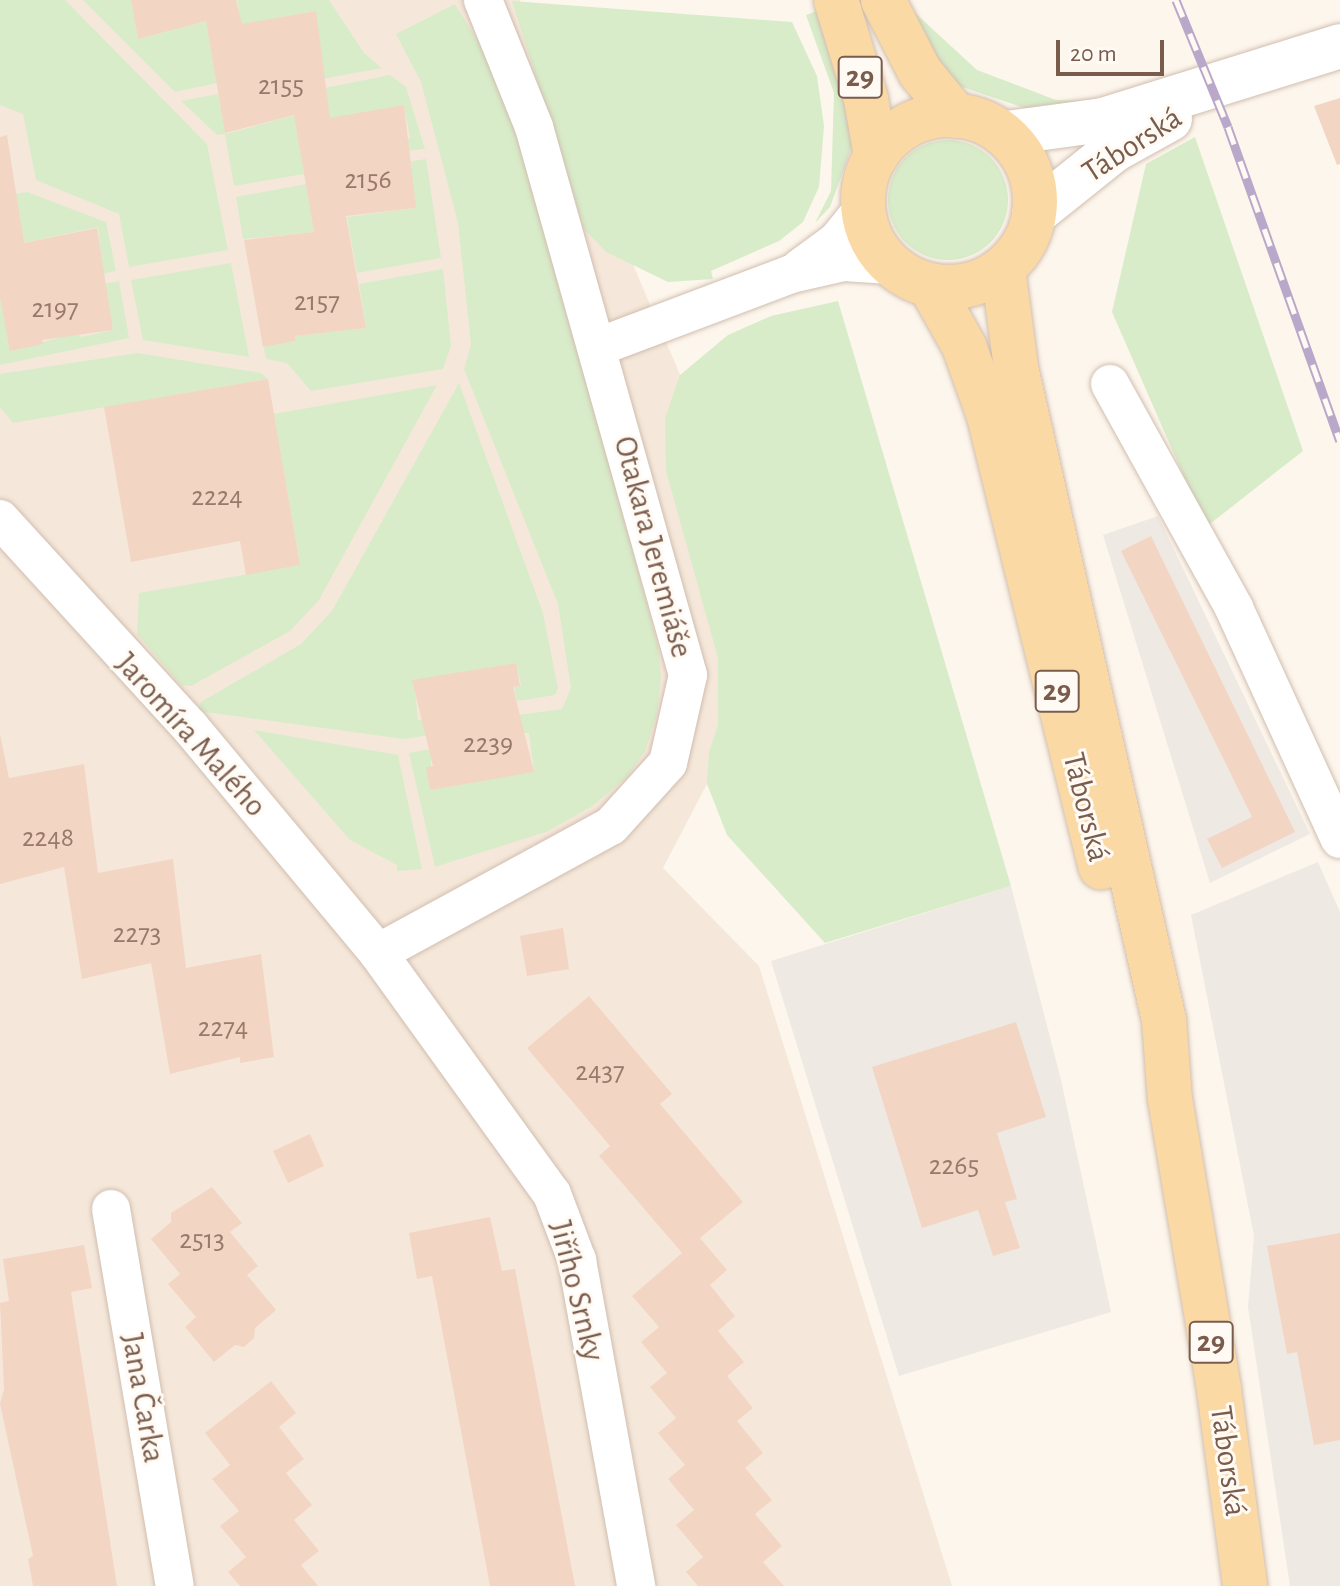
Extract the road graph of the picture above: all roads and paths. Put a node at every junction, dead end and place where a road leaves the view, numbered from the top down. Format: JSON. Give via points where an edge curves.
{"nodes":[{"id":1,"x":483,"y":0,"type":"edge"},
{"id":2,"x":836,"y":0,"type":"edge"},
{"id":3,"x":883,"y":0,"type":"edge"},
{"id":4,"x":1340,"y":46,"type":"edge"},
{"id":5,"x":1233,"y":83,"type":"junction"},
{"id":6,"x":956,"y":116,"type":"junction"},
{"id":7,"x":1007,"y":133,"type":"junction"},
{"id":8,"x":876,"y":156,"type":"junction"},
{"id":9,"x":862,"y":210,"type":"junction"},
{"id":10,"x":1034,"y":214,"type":"junction"},
{"id":11,"x":890,"y":265,"type":"junction"},
{"id":12,"x":1003,"y":269,"type":"junction"},
{"id":13,"x":791,"y":274,"type":"junction"},
{"id":14,"x":931,"y":287,"type":"junction"},
{"id":15,"x":598,"y":347,"type":"junction"},
{"id":16,"x":1110,"y":384,"type":"dead end"},
{"id":17,"x":0,"y":519,"type":"edge"},
{"id":18,"x":1340,"y":839,"type":"edge"},
{"id":19,"x":378,"y":953,"type":"junction"},
{"id":20,"x":1170,"y":1099,"type":"junction"},
{"id":21,"x":111,"y":1209,"type":"dead end"},
{"id":22,"x":175,"y":1586,"type":"edge"},
{"id":23,"x":636,"y":1586,"type":"edge"},
{"id":24,"x":1245,"y":1586,"type":"edge"}],
"edges":[{"from":1,"to":15,"type":"street","name":"Otakara Jeremiáše","via":[[534,127]]},
{"from":2,"to":8,"type":"main road","number":"29","via":[[866,99]]},
{"from":3,"to":6,"type":"main road","number":"29","via":[[920,72]]},
{"from":4,"to":5,"type":"main road","name":"Táborská"},
{"from":5,"to":7,"type":"main road","name":"Táborská","via":[[1065,129]]},
{"from":5,"to":10,"type":"main road","name":"Táborská","via":[[1114,150]]},
{"from":6,"to":7,"type":"main road","number":"29","via":[[981,119]]},
{"from":6,"to":8,"type":"main road","number":"29","via":[[924,119],[896,133]]},
{"from":7,"to":10,"type":"main road","via":[[1032,176]]},
{"from":8,"to":9,"type":"main road","number":"29","via":[[864,183]]},
{"from":9,"to":11,"type":"main road","via":[[872,241]]},
{"from":9,"to":13,"type":"street","via":[[837,241]]},
{"from":10,"to":12,"type":"main road","via":[[1025,242]]},
{"from":11,"to":13,"type":"street","via":[[844,262]]},
{"from":11,"to":14,"type":"main road"},
{"from":12,"to":14,"type":"main road","via":[[975,284]]},
{"from":12,"to":20,"type":"main road","name":"Táborská","number":"29","via":[[1016,368],[1164,1020]]},
{"from":13,"to":15,"type":"street"},
{"from":14,"to":20,"type":"main road","name":"Táborská","number":"29","via":[[964,346],[989,416],[1144,1036]]},
{"from":15,"to":19,"type":"street","name":"Otakara Jeremiáše","via":[[688,675],[668,763],[611,826]]},
{"from":16,"to":18,"type":"street","via":[[1234,608]]},
{"from":17,"to":19,"type":"street","name":"Jaromíra Malého","via":[[190,727]]},
{"from":19,"to":23,"type":"street","name":"Jiřího Srnky","via":[[552,1194],[577,1260]]},
{"from":20,"to":24,"type":"main road","name":"Táborská","number":"29","via":[[1217,1376]]},
{"from":21,"to":22,"type":"street","name":"Jana Čarka"}]}
